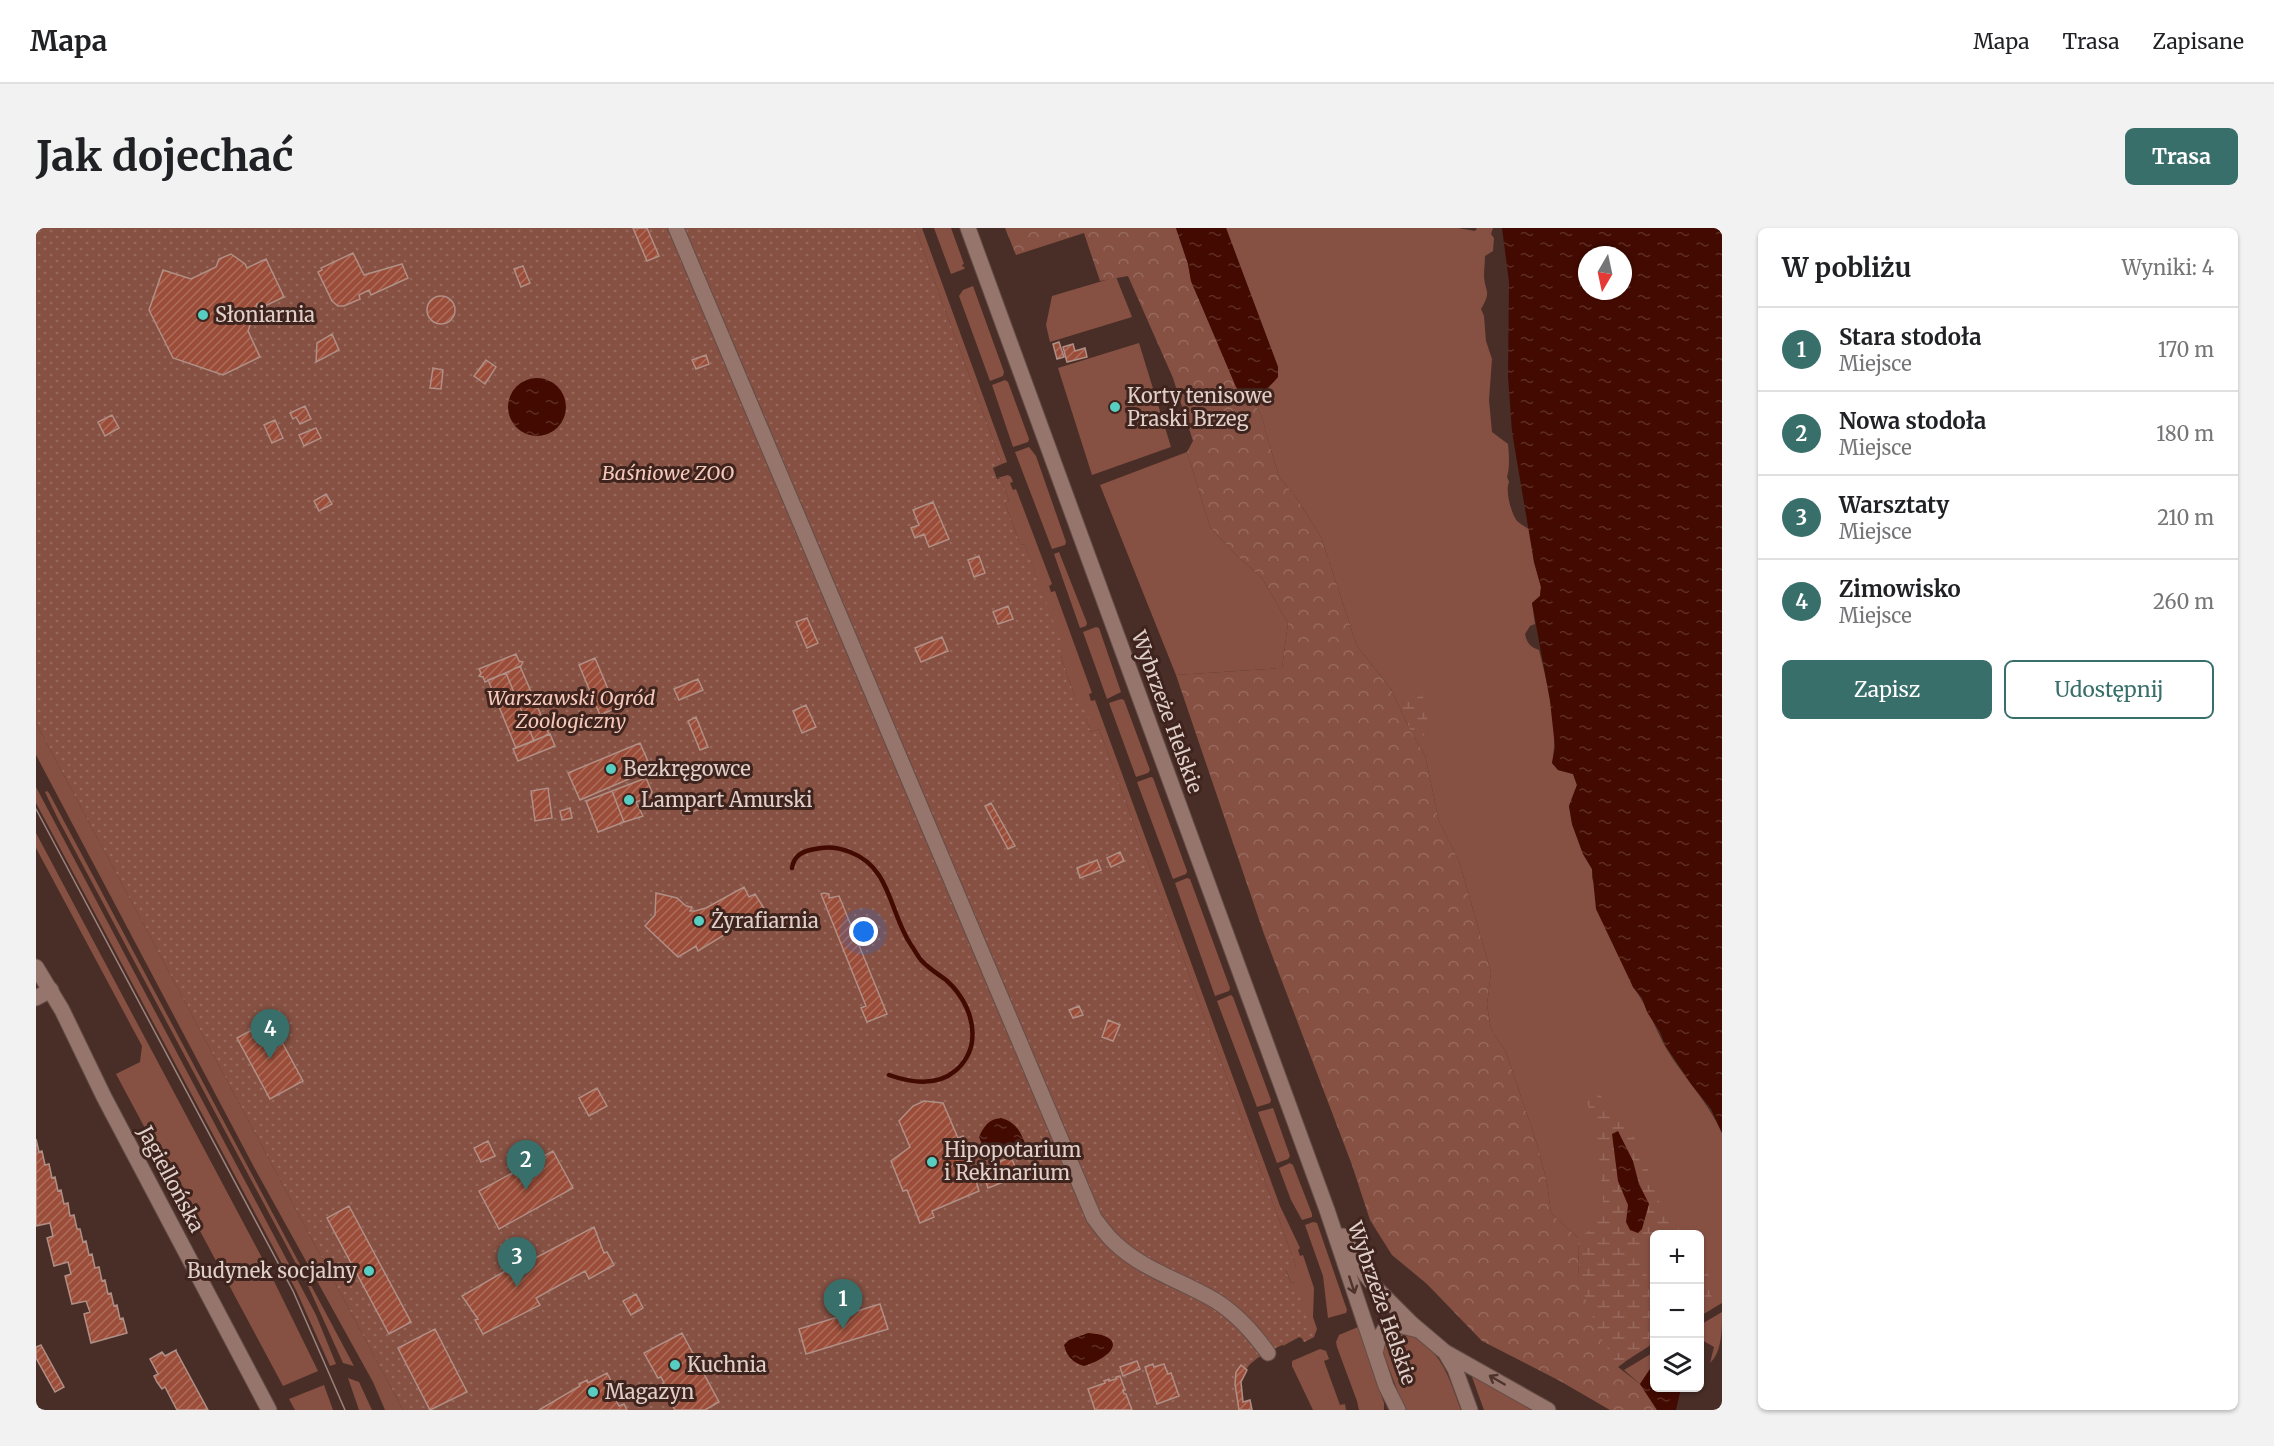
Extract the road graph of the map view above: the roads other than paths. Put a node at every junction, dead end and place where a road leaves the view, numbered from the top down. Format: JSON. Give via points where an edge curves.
{"nodes":[{"id":1,"x":676,"y":228,"type":"edge"},
{"id":2,"x":968,"y":228,"type":"edge"},
{"id":3,"x":36,"y":967,"type":"edge"},
{"id":4,"x":51,"y":990,"type":"junction"},
{"id":5,"x":36,"y":998,"type":"edge"},
{"id":6,"x":1328,"y":1210,"type":"junction"},
{"id":7,"x":1421,"y":1331,"type":"junction"},
{"id":8,"x":1445,"y":1352,"type":"junction"},
{"id":9,"x":1269,"y":1353,"type":"dead end"},
{"id":10,"x":1375,"y":1354,"type":"junction"},
{"id":11,"x":1386,"y":1386,"type":"junction"},
{"id":12,"x":269,"y":1410,"type":"edge"},
{"id":13,"x":1391,"y":1410,"type":"edge"},
{"id":14,"x":1398,"y":1410,"type":"edge"},
{"id":15,"x":1470,"y":1410,"type":"edge"},
{"id":16,"x":1548,"y":1410,"type":"edge"}],
"edges":[{"from":1,"to":9,"type":"street","via":[[1094,1218],[1116,1244],[1140,1262],[1232,1313]]},
{"from":2,"to":6,"type":"street","name":"Wybrzeże Helskie"},
{"from":3,"to":4,"type":"street","name":"Jagiellońska"},
{"from":4,"to":5,"type":"street"},
{"from":4,"to":12,"type":"street","name":"Jagiellońska"},
{"from":6,"to":7,"type":"street","name":"Wybrzeże Helskie","via":[[1365,1274]]},
{"from":6,"to":10,"type":"street","name":"Wybrzeże Helskie","one_way":true},
{"from":7,"to":8,"type":"street","name":"Wybrzeże Helskie"},
{"from":7,"to":10,"type":"street","via":[[1398,1325],[1385,1329]]},
{"from":8,"to":15,"type":"street"},
{"from":16,"to":8,"type":"street","name":"Wybrzeże Helskie","one_way":true},
{"from":10,"to":11,"type":"street","name":"Wybrzeże Helskie"},
{"from":11,"to":13,"type":"street"},
{"from":11,"to":14,"type":"street","name":"Wybrzeże Helskie"}]}
